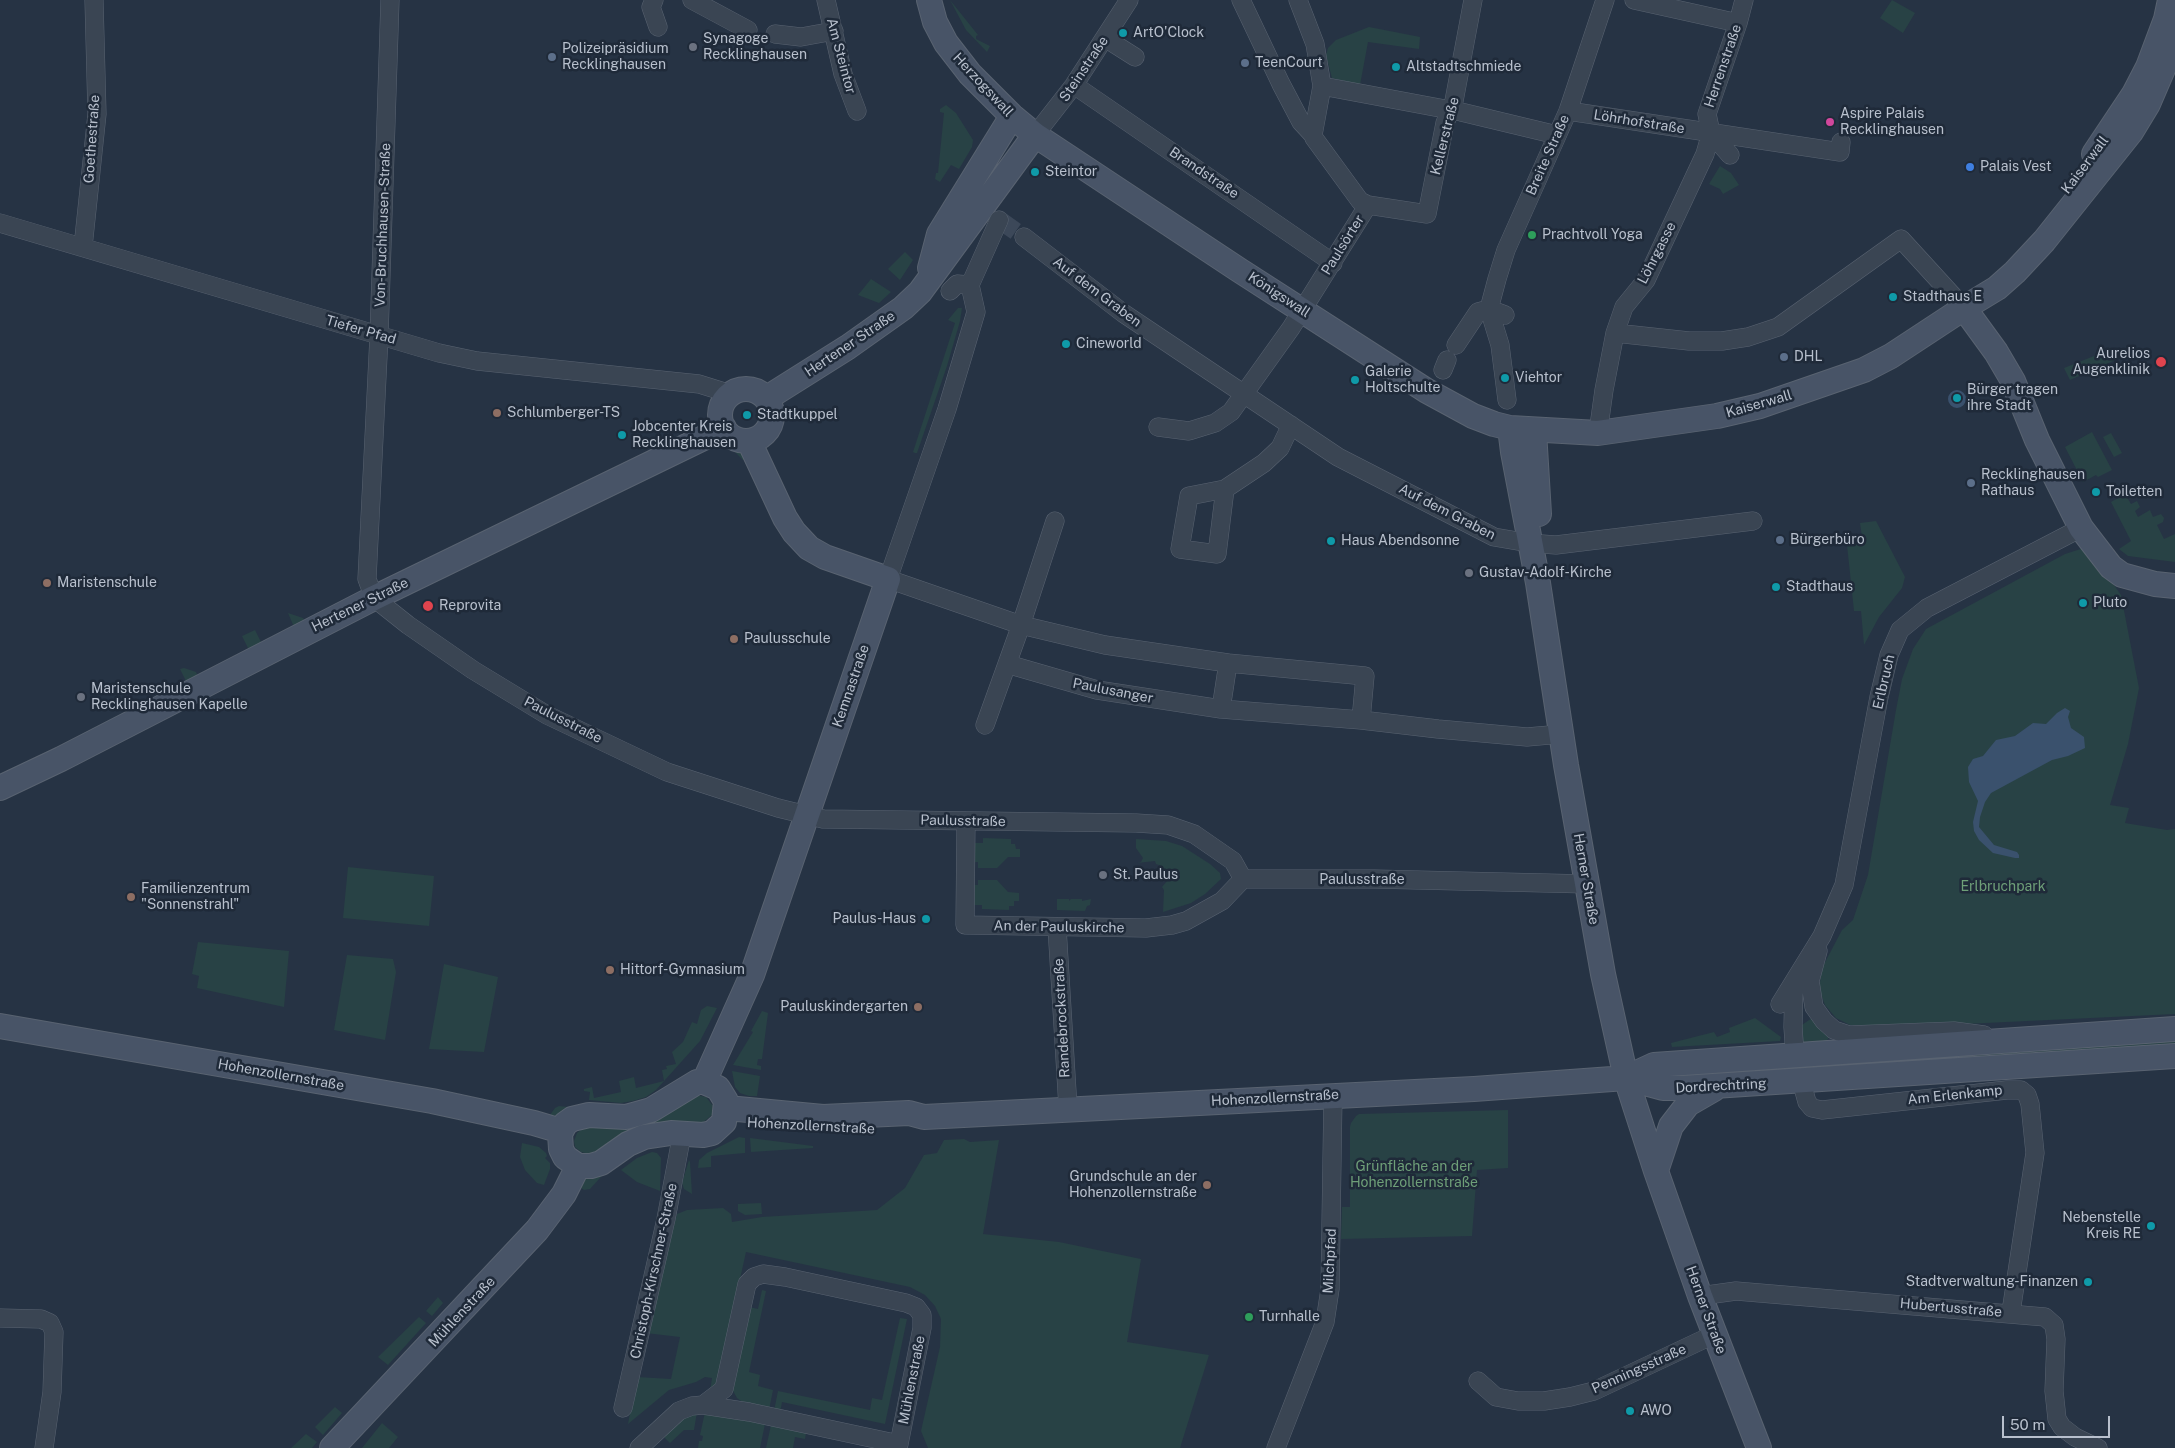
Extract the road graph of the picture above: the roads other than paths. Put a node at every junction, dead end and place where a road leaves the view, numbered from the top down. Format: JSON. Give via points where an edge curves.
{"nodes":[{"id":1,"x":94,"y":0,"type":"edge"},
{"id":2,"x":390,"y":0,"type":"edge"},
{"id":3,"x":654,"y":0,"type":"edge"},
{"id":4,"x":692,"y":0,"type":"edge"},
{"id":5,"x":826,"y":0,"type":"edge"},
{"id":6,"x":929,"y":0,"type":"edge"},
{"id":7,"x":1129,"y":0,"type":"edge"},
{"id":8,"x":1241,"y":0,"type":"edge"},
{"id":9,"x":1298,"y":0,"type":"edge"},
{"id":10,"x":1473,"y":0,"type":"edge"},
{"id":11,"x":1605,"y":0,"type":"edge"},
{"id":12,"x":1634,"y":0,"type":"edge"},
{"id":13,"x":1744,"y":0,"type":"edge"},
{"id":14,"x":2170,"y":0,"type":"edge"},
{"id":15,"x":1738,"y":23,"type":"junction"},
{"id":16,"x":658,"y":27,"type":"dead end"},
{"id":17,"x":748,"y":30,"type":"dead end"},
{"id":18,"x":834,"y":31,"type":"junction"},
{"id":19,"x":775,"y":34,"type":"dead end"},
{"id":20,"x":1105,"y":38,"type":"junction"},
{"id":21,"x":2175,"y":41,"type":"edge"},
{"id":22,"x":1135,"y":56,"type":"dead end"},
{"id":23,"x":1074,"y":85,"type":"junction"},
{"id":24,"x":1322,"y":86,"type":"junction"},
{"id":25,"x":1450,"y":110,"type":"junction"},
{"id":26,"x":857,"y":111,"type":"dead end"},
{"id":27,"x":1568,"y":111,"type":"junction"},
{"id":28,"x":1012,"y":116,"type":"junction"},
{"id":29,"x":1711,"y":132,"type":"junction"},
{"id":30,"x":1035,"y":135,"type":"junction"},
{"id":31,"x":1313,"y":135,"type":"junction"},
{"id":32,"x":1557,"y":135,"type":"junction"},
{"id":33,"x":1840,"y":147,"type":"dead end"},
{"id":34,"x":1730,"y":155,"type":"dead end"},
{"id":35,"x":1368,"y":205,"type":"junction"},
{"id":36,"x":994,"y":216,"type":"junction"},
{"id":37,"x":0,"y":223,"type":"edge"},
{"id":38,"x":1024,"y":237,"type":"tunnel mouth"},
{"id":39,"x":83,"y":247,"type":"junction"},
{"id":40,"x":1333,"y":263,"type":"junction"},
{"id":41,"x":926,"y":282,"type":"junction"},
{"id":42,"x":970,"y":285,"type":"junction"},
{"id":43,"x":954,"y":295,"type":"dead end"},
{"id":44,"x":1964,"y":308,"type":"junction"},
{"id":45,"x":1302,"y":310,"type":"junction"},
{"id":46,"x":1497,"y":312,"type":"junction"},
{"id":47,"x":1615,"y":333,"type":"junction"},
{"id":48,"x":379,"y":336,"type":"junction"},
{"id":49,"x":1451,"y":350,"type":"dead end"},
{"id":50,"x":731,"y":394,"type":"junction"},
{"id":51,"x":1246,"y":394,"type":"junction"},
{"id":52,"x":767,"y":398,"type":"junction"},
{"id":53,"x":1508,"y":400,"type":"dead end"},
{"id":54,"x":1291,"y":425,"type":"junction"},
{"id":55,"x":1158,"y":427,"type":"dead end"},
{"id":56,"x":724,"y":428,"type":"junction"},
{"id":57,"x":1510,"y":428,"type":"junction"},
{"id":58,"x":1534,"y":430,"type":"junction"},
{"id":59,"x":1598,"y":433,"type":"junction"},
{"id":60,"x":749,"y":441,"type":"junction"},
{"id":61,"x":1225,"y":489,"type":"dead end"},
{"id":62,"x":1055,"y":521,"type":"dead end"},
{"id":63,"x":1753,"y":521,"type":"dead end"},
{"id":64,"x":2081,"y":528,"type":"junction"},
{"id":65,"x":1536,"y":544,"type":"junction"},
{"id":66,"x":888,"y":579,"type":"junction"},
{"id":67,"x":2175,"y":586,"type":"edge"},
{"id":68,"x":374,"y":598,"type":"junction"},
{"id":69,"x":1021,"y":625,"type":"junction"},
{"id":70,"x":1228,"y":663,"type":"junction"},
{"id":71,"x":1007,"y":664,"type":"junction"},
{"id":72,"x":1221,"y":709,"type":"junction"},
{"id":73,"x":1361,"y":720,"type":"junction"},
{"id":74,"x":985,"y":726,"type":"dead end"},
{"id":75,"x":1561,"y":734,"type":"junction"},
{"id":76,"x":0,"y":788,"type":"edge"},
{"id":77,"x":806,"y":816,"type":"junction"},
{"id":78,"x":966,"y":821,"type":"junction"},
{"id":79,"x":1243,"y":880,"type":"junction"},
{"id":80,"x":1588,"y":884,"type":"junction"},
{"id":81,"x":1057,"y":927,"type":"junction"},
{"id":82,"x":1822,"y":936,"type":"junction"},
{"id":83,"x":1794,"y":979,"type":"junction"},
{"id":84,"x":1780,"y":1004,"type":"dead end"},
{"id":85,"x":0,"y":1026,"type":"edge"},
{"id":86,"x":2175,"y":1029,"type":"edge"},
{"id":87,"x":1834,"y":1030,"type":"joint"},
{"id":88,"x":2012,"y":1039,"type":"junction"},
{"id":89,"x":2175,"y":1056,"type":"edge"},
{"id":90,"x":1795,"y":1057,"type":"junction"},
{"id":91,"x":1626,"y":1078,"type":"junction"},
{"id":92,"x":1801,"y":1080,"type":"junction"},
{"id":93,"x":704,"y":1082,"type":"junction"},
{"id":94,"x":1719,"y":1086,"type":"junction"},
{"id":95,"x":1333,"y":1094,"type":"junction"},
{"id":96,"x":1068,"y":1108,"type":"junction"},
{"id":97,"x":725,"y":1115,"type":"junction"},
{"id":98,"x":561,"y":1130,"type":"junction"},
{"id":99,"x":682,"y":1134,"type":"junction"},
{"id":100,"x":578,"y":1166,"type":"junction"},
{"id":101,"x":1656,"y":1171,"type":"junction"},
{"id":102,"x":1700,"y":1296,"type":"junction"},
{"id":103,"x":2011,"y":1312,"type":"junction"},
{"id":104,"x":0,"y":1318,"type":"edge"},
{"id":105,"x":1715,"y":1334,"type":"junction"},
{"id":106,"x":1478,"y":1381,"type":"dead end"},
{"id":107,"x":703,"y":1405,"type":"junction"},
{"id":108,"x":623,"y":1408,"type":"dead end"},
{"id":109,"x":44,"y":1448,"type":"edge"},
{"id":110,"x":332,"y":1448,"type":"edge"},
{"id":111,"x":639,"y":1448,"type":"edge"},
{"id":112,"x":1276,"y":1448,"type":"edge"},
{"id":113,"x":1758,"y":1448,"type":"edge"},
{"id":114,"x":2098,"y":1448,"type":"edge"}],
"edges":[{"from":1,"to":39,"type":"street","name":"Goethestraße","via":[[97,114]]},
{"from":2,"to":48,"type":"street","name":"Von-Bruchhausen-Straße"},
{"from":3,"to":16,"type":"street","via":[[650,7]]},
{"from":4,"to":17,"type":"street"},
{"from":5,"to":18,"type":"street","name":"Am Steintor"},
{"from":6,"to":28,"type":"main road","name":"Herzogswall","via":[[935,22],[946,43],[970,74]]},
{"from":7,"to":20,"type":"street","name":"Steinstraße"},
{"from":8,"to":31,"type":"street","name":"Paulsörter","via":[[1280,84],[1301,122]]},
{"from":9,"to":24,"type":"street","via":[[1315,44]]},
{"from":10,"to":25,"type":"street","name":"Kellerstraße"},
{"from":11,"to":27,"type":"street","name":"Breite Straße"},
{"from":12,"to":15,"type":"street"},
{"from":13,"to":15,"type":"street","name":"Herrenstraße"},
{"from":14,"to":44,"type":"main road","name":"Kaiserwall","via":[[2148,66],[2113,128],[2035,230]]},
{"from":15,"to":29,"type":"street","name":"Herrenstraße","via":[[1706,114]]},
{"from":18,"to":19,"type":"street","via":[[801,37]]},
{"from":18,"to":26,"type":"street","name":"Am Steintor","via":[[843,74]]},
{"from":20,"to":22,"type":"street"},
{"from":20,"to":23,"type":"street","name":"Steinstraße"},
{"from":21,"to":44,"type":"main road","name":"Kaiserwall","via":[[2148,104],[2131,132],[2015,272]]},
{"from":23,"to":30,"type":"street","name":"Steinstraße"},
{"from":23,"to":40,"type":"street","name":"Brandstraße"},
{"from":24,"to":25,"type":"street"},
{"from":24,"to":31,"type":"street"},
{"from":25,"to":32,"type":"street"},
{"from":25,"to":35,"type":"street","name":"Kellerstraße","via":[[1427,214]]},
{"from":27,"to":29,"type":"street","name":"Löhrhofstraße"},
{"from":27,"to":32,"type":"street","name":"Breite Straße"},
{"from":28,"to":30,"type":"main road","name":"Herzogswall"},
{"from":28,"to":41,"type":"main road","name":"Hertener Straße","via":[[939,234]]},
{"from":29,"to":33,"type":"street","name":"Löhrhofstraße"},
{"from":29,"to":34,"type":"street"},
{"from":29,"to":47,"type":"street","name":"Löhrgasse","via":[[1705,154],[1646,280],[1624,307]]},
{"from":30,"to":36,"type":"main road","name":"Hertener Straße"},
{"from":30,"to":45,"type":"main road","name":"Königswall"},
{"from":31,"to":35,"type":"street","name":"Paulsörter","via":[[1360,201]]},
{"from":32,"to":46,"type":"street","name":"Breite Straße","via":[[1506,250]]},
{"from":35,"to":40,"type":"street","name":"Paulsörter"},
{"from":36,"to":41,"type":"main road","name":"Hertener Straße"},
{"from":36,"to":42,"type":"street"},
{"from":37,"to":39,"type":"street","name":"Tiefer Pfad"},
{"from":38,"to":51,"type":"street","name":"Auf dem Graben","via":[[1124,313]]},
{"from":39,"to":48,"type":"street","name":"Tiefer Pfad"},
{"from":40,"to":45,"type":"street","name":"Paulsörter"},
{"from":41,"to":52,"type":"main road","name":"Hertener Straße","via":[[896,314]]},
{"from":42,"to":43,"type":"street"},
{"from":42,"to":66,"type":"street","name":"Kemnastraße","via":[[976,312],[947,409]]},
{"from":44,"to":47,"type":"street","via":[[1901,239],[1778,327],[1748,337],[1689,341]]},
{"from":44,"to":59,"type":"main road","name":"Kaiserwall","via":[[1891,356],[1864,370],[1812,389],[1717,416]]},
{"from":44,"to":64,"type":"main road","via":[[2013,381],[2037,440]]},
{"from":45,"to":51,"type":"street"},
{"from":45,"to":57,"type":"main road","name":"Königswall","via":[[1453,406]]},
{"from":46,"to":49,"type":"street","via":[[1478,312]]},
{"from":46,"to":53,"type":"street"},
{"from":47,"to":59,"type":"street","name":"Löhrgasse"},
{"from":48,"to":50,"type":"street","name":"Tiefer Pfad","via":[[477,361],[691,383]]},
{"from":48,"to":68,"type":"street","name":"Von-Bruchhausen-Straße","via":[[367,579]]},
{"from":50,"to":52,"type":"main road","via":[[747,389],[758,391]]},
{"from":50,"to":56,"type":"main road","via":[[720,410]]},
{"from":51,"to":54,"type":"street","name":"Auf dem Graben"},
{"from":51,"to":55,"type":"street","via":[[1231,412],[1215,423],[1189,431]]},
{"from":52,"to":60,"type":"main road","via":[[772,407],[772,422],[764,435]]},
{"from":54,"to":61,"type":"street","via":[[1280,448]]},
{"from":54,"to":65,"type":"street","name":"Auf dem Graben","via":[[1338,457],[1494,537]]},
{"from":56,"to":60,"type":"main road","via":[[733,438]]},
{"from":56,"to":68,"type":"main road","name":"Hertener Straße"},
{"from":57,"to":58,"type":"main road","name":"Königswall"},
{"from":57,"to":65,"type":"main road","name":"Herner Straße","via":[[1512,452]]},
{"from":58,"to":59,"type":"main road","name":"Kaiserwall"},
{"from":58,"to":65,"type":"main road","name":"Herner Straße"},
{"from":60,"to":66,"type":"main road","via":[[785,518],[809,548],[824,557]]},
{"from":62,"to":69,"type":"street"},
{"from":63,"to":65,"type":"street","name":"Auf dem Graben","via":[[1556,545]]},
{"from":64,"to":67,"type":"main road","via":[[2122,575]]},
{"from":64,"to":82,"type":"street","name":"Erlbruch","via":[[1936,603],[1900,630],[1889,655],[1879,697],[1844,885]]},
{"from":65,"to":75,"type":"main road","name":"Herner Straße","via":[[1538,583]]},
{"from":66,"to":69,"type":"street"},
{"from":66,"to":77,"type":"main road","name":"Kemnastraße"},
{"from":68,"to":76,"type":"main road","name":"Hertener Straße"},
{"from":68,"to":77,"type":"street","name":"Paulusstraße","via":[[473,670],[547,715],[667,772]]},
{"from":69,"to":70,"type":"street","via":[[1106,645]]},
{"from":69,"to":71,"type":"street"},
{"from":70,"to":72,"type":"street"},
{"from":70,"to":73,"type":"street","via":[[1364,676]]},
{"from":71,"to":72,"type":"street","name":"Paulusanger","via":[[1097,690]]},
{"from":71,"to":74,"type":"street"},
{"from":72,"to":73,"type":"street","name":"Paulusanger"},
{"from":73,"to":75,"type":"street","name":"Paulusanger","via":[[1527,737]]},
{"from":75,"to":80,"type":"main road","name":"Herner Straße"},
{"from":77,"to":78,"type":"street","name":"Paulusstraße"},
{"from":77,"to":93,"type":"main road","name":"Kemnastraße","via":[[752,975]]},
{"from":78,"to":79,"type":"street","name":"Paulusstraße","via":[[1168,825],[1194,834],[1214,847],[1233,861]]},
{"from":78,"to":81,"type":"street","name":"An der Pauluskirche","via":[[965,925]]},
{"from":79,"to":80,"type":"street","name":"Paulusstraße"},
{"from":79,"to":81,"type":"street","name":"An der Pauluskirche","via":[[1222,901],[1172,925],[1146,928]]},
{"from":80,"to":91,"type":"main road","name":"Herner Straße","via":[[1603,974]]},
{"from":81,"to":96,"type":"street","name":"Randebrockstraße"},
{"from":82,"to":83,"type":"street","name":"Erlbruch"},
{"from":82,"to":87,"type":"street","name":"Erlbruch","via":[[1810,981],[1814,1007]]},
{"from":83,"to":84,"type":"street","name":"Erlbruch"},
{"from":83,"to":90,"type":"street"},
{"from":85,"to":98,"type":"main road","name":"Hohenzollernstraße","via":[[432,1101]]},
{"from":86,"to":88,"type":"main road","name":"Dordrechtring"},
{"from":87,"to":88,"type":"street","name":"Dordrechtring","via":[[1850,1035],[1954,1031]]},
{"from":88,"to":90,"type":"main road","name":"Dordrechtring"},
{"from":89,"to":92,"type":"main road","name":"Dordrechtring"},
{"from":90,"to":91,"type":"main road","name":"Dordrechtring","via":[[1654,1065]]},
{"from":91,"to":94,"type":"main road","name":"Dordrechtring","via":[[1663,1088]]},
{"from":91,"to":95,"type":"main road","name":"Hohenzollernstraße","via":[[1474,1089]]},
{"from":91,"to":101,"type":"main road","name":"Herner Straße"},
{"from":92,"to":94,"type":"main road","name":"Dordrechtring"},
{"from":92,"to":103,"type":"street","name":"Am Erlenkamp","via":[[1807,1102],[1812,1108],[1822,1110],[2021,1090],[2030,1104],[2035,1153]]},
{"from":93,"to":97,"type":"main road","via":[[721,1091],[726,1101]]},
{"from":93,"to":98,"type":"main road","via":[[690,1085],[651,1110],[626,1117],[579,1116]]},
{"from":94,"to":101,"type":"main road","via":[[1688,1104],[1671,1126]]},
{"from":95,"to":96,"type":"main road","name":"Hohenzollernstraße"},
{"from":95,"to":112,"type":"street","name":"Milchpfad","via":[[1330,1289],[1325,1322]]},
{"from":96,"to":97,"type":"main road","name":"Hohenzollernstraße","via":[[924,1117],[911,1129],[851,1131]]},
{"from":97,"to":99,"type":"main road","via":[[712,1133]]},
{"from":98,"to":100,"type":"main road","via":[[561,1149],[565,1157]]},
{"from":99,"to":100,"type":"main road","via":[[644,1137],[632,1141],[601,1163]]},
{"from":99,"to":108,"type":"street","name":"Christoph-Kirschner-Straße"},
{"from":100,"to":110,"type":"main road","name":"Mühlenstraße","via":[[564,1194],[538,1230]]},
{"from":101,"to":102,"type":"main road","name":"Herner Straße"},
{"from":102,"to":103,"type":"street","name":"Hubertusstraße","via":[[1736,1291]]},
{"from":102,"to":105,"type":"main road","name":"Herner Straße"},
{"from":103,"to":114,"type":"street","name":"Hubertusstraße","via":[[2045,1317],[2054,1325],[2057,1418],[2062,1427],[2075,1437]]},
{"from":104,"to":109,"type":"street","via":[[41,1319],[50,1323],[54,1332],[52,1392]]},
{"from":105,"to":106,"type":"street","name":"Penningsstraße","via":[[1594,1391],[1570,1397],[1544,1401],[1496,1397]]},
{"from":105,"to":113,"type":"main road","name":"Herner Straße"},
{"from":107,"to":107,"type":"street","name":"Mühlenstraße","via":[[900,1444],[922,1315],[916,1307],[906,1303],[785,1277],[763,1274],[754,1277],[747,1284],[724,1389]]},
{"from":107,"to":111,"type":"street","name":"Mühlenstraße","via":[[679,1411]]}]}
